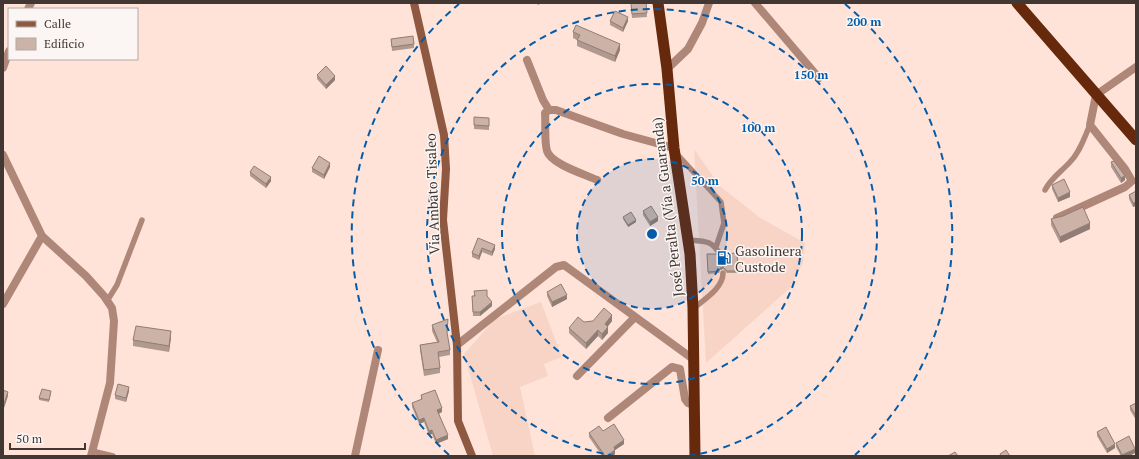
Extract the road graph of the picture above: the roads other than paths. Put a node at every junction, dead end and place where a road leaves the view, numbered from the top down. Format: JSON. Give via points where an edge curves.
{"nodes":[{"id":1,"x":414,"y":3,"type":"edge"},
{"id":2,"x":658,"y":3,"type":"edge"},
{"id":3,"x":709,"y":3,"type":"edge"},
{"id":4,"x":755,"y":3,"type":"edge"},
{"id":5,"x":1017,"y":3,"type":"edge"},
{"id":6,"x":8,"y":54,"type":"edge"},
{"id":7,"x":527,"y":60,"type":"dead end"},
{"id":8,"x":1136,"y":67,"type":"edge"},
{"id":9,"x":3,"y":68,"type":"edge"},
{"id":10,"x":667,"y":69,"type":"junction"},
{"id":11,"x":819,"y":78,"type":"dead end"},
{"id":12,"x":1096,"y":95,"type":"junction"},
{"id":13,"x":549,"y":110,"type":"junction"},
{"id":14,"x":1090,"y":125,"type":"junction"},
{"id":15,"x":1136,"y":140,"type":"edge"},
{"id":16,"x":675,"y":150,"type":"junction"},
{"id":17,"x":3,"y":155,"type":"edge"},
{"id":18,"x":597,"y":180,"type":"dead end"},
{"id":19,"x":1045,"y":190,"type":"dead end"},
{"id":20,"x":1057,"y":218,"type":"edge"},
{"id":21,"x":142,"y":220,"type":"dead end"},
{"id":22,"x":42,"y":236,"type":"junction"},
{"id":23,"x":688,"y":240,"type":"junction"},
{"id":24,"x":716,"y":247,"type":"junction"},
{"id":25,"x":721,"y":256,"type":"edge"},
{"id":26,"x":723,"y":273,"type":"dead end"},
{"id":27,"x":108,"y":301,"type":"junction"},
{"id":28,"x":3,"y":304,"type":"edge"},
{"id":29,"x":694,"y":308,"type":"junction"},
{"id":30,"x":634,"y":318,"type":"junction"},
{"id":31,"x":457,"y":345,"type":"junction"},
{"id":32,"x":378,"y":350,"type":"dead end"},
{"id":33,"x":693,"y":359,"type":"junction"},
{"id":34,"x":577,"y":376,"type":"dead end"},
{"id":35,"x":693,"y":405,"type":"junction"},
{"id":36,"x":608,"y":418,"type":"dead end"},
{"id":37,"x":92,"y":454,"type":"edge"},
{"id":38,"x":113,"y":456,"type":"edge"},
{"id":39,"x":355,"y":456,"type":"edge"},
{"id":40,"x":472,"y":456,"type":"edge"},
{"id":41,"x":695,"y":456,"type":"edge"}],
"edges":[{"from":1,"to":31,"type":"main road","name":"Via Ambato Tisaleo","via":[[444,135],[446,169],[443,220]]},
{"from":2,"to":10,"type":"highway","name":"José Peralta (Vía a Guaranda)"},
{"from":3,"to":10,"type":"street","via":[[688,49]]},
{"from":4,"to":11,"type":"street"},
{"from":5,"to":12,"type":"highway"},
{"from":6,"to":9,"type":"street"},
{"from":7,"to":13,"type":"street"},
{"from":8,"to":12,"type":"street"},
{"from":10,"to":16,"type":"highway","name":"José Peralta (Vía a Guaranda)"},
{"from":12,"to":14,"type":"street"},
{"from":12,"to":15,"type":"highway"},
{"from":13,"to":16,"type":"street","via":[[556,110]]},
{"from":13,"to":18,"type":"street","via":[[545,114],[547,151],[550,157]]},
{"from":14,"to":19,"type":"lane","via":[[1079,150],[1048,183]]},
{"from":14,"to":20,"type":"street","via":[[1132,181],[1125,187]]},
{"from":16,"to":23,"type":"highway","name":"José Peralta (Vía a Guaranda)"},
{"from":16,"to":24,"type":"lane","via":[[721,202],[724,224]]},
{"from":17,"to":22,"type":"street"},
{"from":21,"to":27,"type":"lane","via":[[117,285]]},
{"from":22,"to":27,"type":"street","via":[[86,276]]},
{"from":22,"to":28,"type":"street"},
{"from":23,"to":24,"type":"lane","via":[[708,242]]},
{"from":23,"to":29,"type":"highway","name":"José Peralta (Vía a Guaranda)"},
{"from":24,"to":25,"type":"lane"},
{"from":26,"to":29,"type":"lane","via":[[717,287]]},
{"from":27,"to":37,"type":"street","via":[[114,322],[110,383]]},
{"from":29,"to":33,"type":"highway","name":"José Peralta (Vía a Guaranda)"},
{"from":30,"to":31,"type":"street","via":[[564,265],[556,268]]},
{"from":30,"to":33,"type":"street"},
{"from":30,"to":34,"type":"street"},
{"from":31,"to":40,"type":"main road","name":"Via Ambato Tisaleo","via":[[458,421]]},
{"from":32,"to":39,"type":"street"},
{"from":33,"to":35,"type":"highway","name":"José Peralta (Vía a Guaranda)"},
{"from":35,"to":36,"type":"street","via":[[685,399],[680,369],[672,367]]},
{"from":35,"to":41,"type":"highway","name":"José Peralta (Vía a Guaranda)"},
{"from":37,"to":38,"type":"lane"}]}
